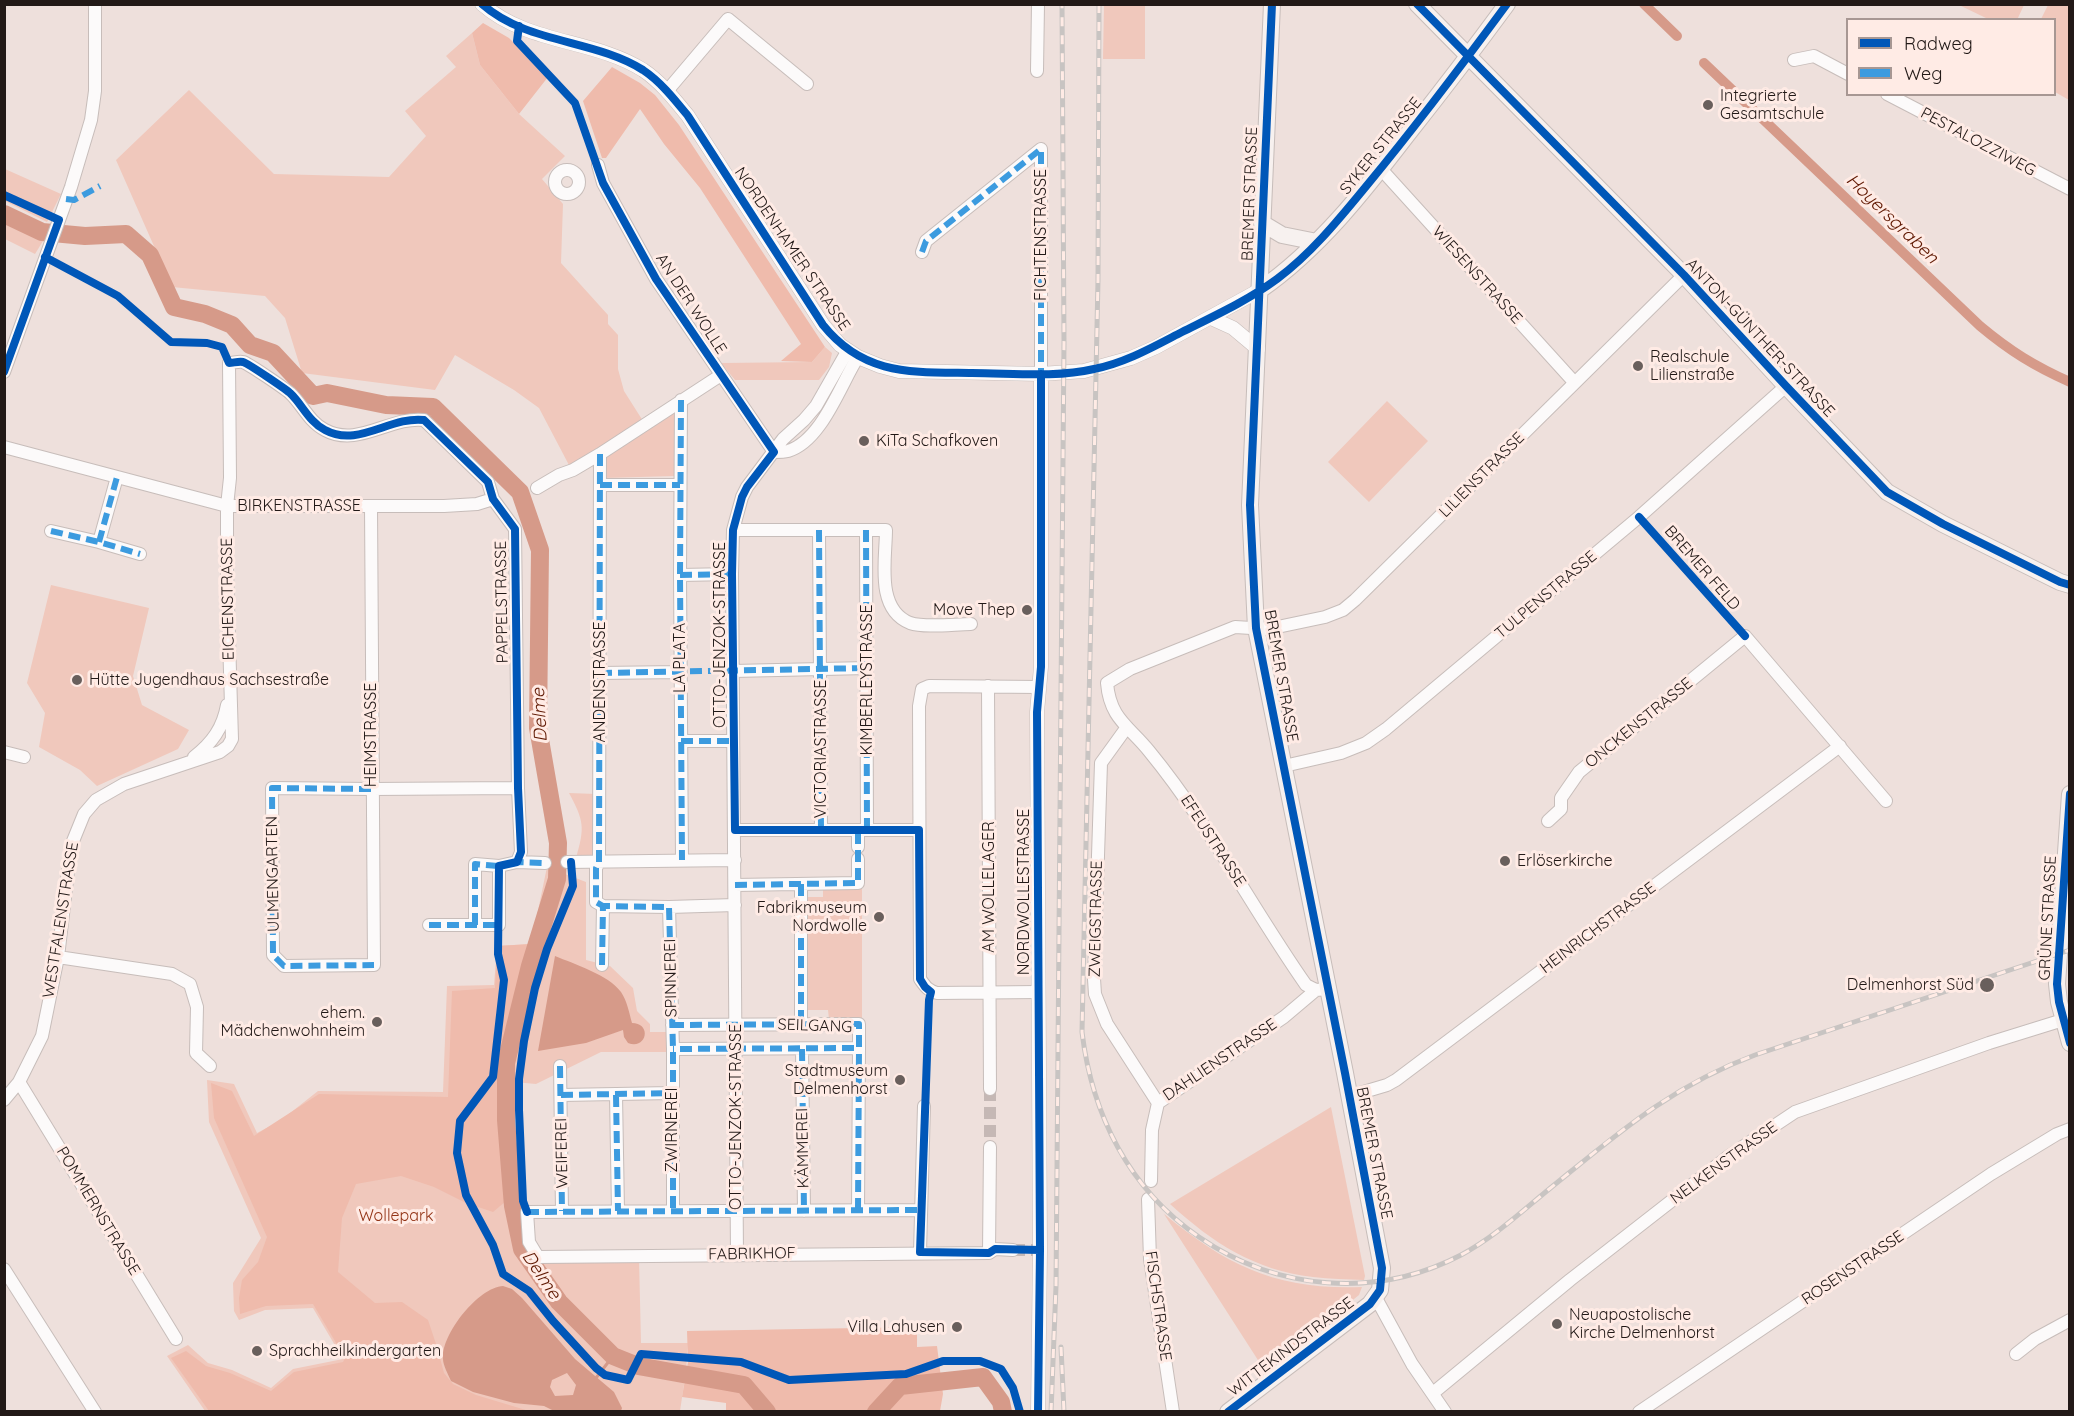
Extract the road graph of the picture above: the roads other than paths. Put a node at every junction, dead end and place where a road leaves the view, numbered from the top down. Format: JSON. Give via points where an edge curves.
{"nodes":[{"id":1,"x":95,"y":4,"type":"edge"},
{"id":2,"x":482,"y":4,"type":"edge"},
{"id":3,"x":1038,"y":4,"type":"edge"},
{"id":4,"x":1272,"y":4,"type":"edge"},
{"id":5,"x":1417,"y":4,"type":"edge"},
{"id":6,"x":1507,"y":4,"type":"edge"},
{"id":7,"x":1469,"y":56,"type":"junction"},
{"id":8,"x":1794,"y":60,"type":"dead end"},
{"id":9,"x":1037,"y":70,"type":"dead end"},
{"id":10,"x":1846,"y":73,"type":"edge"},
{"id":11,"x":807,"y":84,"type":"dead end"},
{"id":12,"x":667,"y":91,"type":"junction"},
{"id":13,"x":1891,"y":96,"type":"edge"},
{"id":14,"x":598,"y":165,"type":"dead end"},
{"id":15,"x":1381,"y":169,"type":"junction"},
{"id":16,"x":578,"y":180,"type":"dead end"},
{"id":17,"x":603,"y":183,"type":"junction"},
{"id":18,"x":2070,"y":189,"type":"edge"},
{"id":19,"x":1262,"y":223,"type":"junction"},
{"id":20,"x":1317,"y":242,"type":"junction"},
{"id":21,"x":922,"y":252,"type":"dead end"},
{"id":22,"x":1684,"y":275,"type":"junction"},
{"id":23,"x":1260,"y":290,"type":"junction"},
{"id":24,"x":1211,"y":318,"type":"junction"},
{"id":25,"x":1258,"y":349,"type":"junction"},
{"id":26,"x":853,"y":353,"type":"junction"},
{"id":27,"x":229,"y":363,"type":"joint"},
{"id":28,"x":4,"y":372,"type":"edge"},
{"id":29,"x":1041,"y":374,"type":"junction"},
{"id":30,"x":721,"y":375,"type":"junction"},
{"id":31,"x":1574,"y":382,"type":"junction"},
{"id":32,"x":1785,"y":386,"type":"junction"},
{"id":33,"x":681,"y":399,"type":"junction"},
{"id":34,"x":4,"y":447,"type":"edge"},
{"id":35,"x":774,"y":452,"type":"junction"},
{"id":36,"x":600,"y":454,"type":"junction"},
{"id":37,"x":117,"y":477,"type":"junction"},
{"id":38,"x":600,"y":485,"type":"junction"},
{"id":39,"x":680,"y":485,"type":"junction"},
{"id":40,"x":537,"y":488,"type":"dead end"},
{"id":41,"x":493,"y":499,"type":"junction"},
{"id":42,"x":371,"y":506,"type":"junction"},
{"id":43,"x":227,"y":507,"type":"junction"},
{"id":44,"x":733,"y":530,"type":"junction"},
{"id":45,"x":819,"y":530,"type":"junction"},
{"id":46,"x":866,"y":530,"type":"junction"},
{"id":47,"x":51,"y":531,"type":"dead end"},
{"id":48,"x":99,"y":542,"type":"junction"},
{"id":49,"x":140,"y":554,"type":"dead end"},
{"id":50,"x":732,"y":574,"type":"junction"},
{"id":51,"x":680,"y":575,"type":"junction"},
{"id":52,"x":2070,"y":585,"type":"edge"},
{"id":53,"x":971,"y":624,"type":"dead end"},
{"id":54,"x":1256,"y":628,"type":"junction"},
{"id":55,"x":820,"y":668,"type":"junction"},
{"id":56,"x":867,"y":668,"type":"junction"},
{"id":57,"x":733,"y":671,"type":"junction"},
{"id":58,"x":680,"y":672,"type":"junction"},
{"id":59,"x":600,"y":673,"type":"junction"},
{"id":60,"x":1107,"y":683,"type":"joint"},
{"id":61,"x":988,"y":686,"type":"junction"},
{"id":62,"x":1039,"y":687,"type":"junction"},
{"id":63,"x":229,"y":692,"type":"junction"},
{"id":64,"x":1127,"y":727,"type":"junction"},
{"id":65,"x":214,"y":739,"type":"joint"},
{"id":66,"x":681,"y":741,"type":"junction"},
{"id":67,"x":733,"y":741,"type":"junction"},
{"id":68,"x":228,"y":746,"type":"joint"},
{"id":69,"x":1840,"y":746,"type":"junction"},
{"id":70,"x":4,"y":752,"type":"edge"},
{"id":71,"x":24,"y":758,"type":"dead end"},
{"id":72,"x":188,"y":761,"type":"junction"},
{"id":73,"x":1284,"y":766,"type":"junction"},
{"id":74,"x":518,"y":788,"type":"junction"},
{"id":75,"x":371,"y":789,"type":"junction"},
{"id":76,"x":2070,"y":794,"type":"edge"},
{"id":77,"x":1886,"y":801,"type":"dead end"},
{"id":78,"x":1548,"y":820,"type":"dead end"},
{"id":79,"x":735,"y":830,"type":"junction"},
{"id":80,"x":821,"y":830,"type":"junction"},
{"id":81,"x":862,"y":830,"type":"junction"},
{"id":82,"x":919,"y":830,"type":"junction"},
{"id":83,"x":682,"y":860,"type":"junction"},
{"id":84,"x":735,"y":860,"type":"junction"},
{"id":85,"x":517,"y":862,"type":"junction"},
{"id":86,"x":567,"y":862,"type":"dead end"},
{"id":87,"x":599,"y":862,"type":"junction"},
{"id":88,"x":545,"y":863,"type":"dead end"},
{"id":89,"x":499,"y":866,"type":"junction"},
{"id":90,"x":801,"y":884,"type":"junction"},
{"id":91,"x":735,"y":885,"type":"junction"},
{"id":92,"x":735,"y":905,"type":"junction"},
{"id":93,"x":603,"y":906,"type":"junction"},
{"id":94,"x":669,"y":906,"type":"junction"},
{"id":95,"x":429,"y":925,"type":"dead end"},
{"id":96,"x":475,"y":925,"type":"junction"},
{"id":97,"x":58,"y":957,"type":"junction"},
{"id":98,"x":374,"y":965,"type":"joint"},
{"id":99,"x":602,"y":965,"type":"dead end"},
{"id":100,"x":1322,"y":990,"type":"junction"},
{"id":101,"x":989,"y":992,"type":"junction"},
{"id":102,"x":1038,"y":992,"type":"junction"},
{"id":103,"x":2063,"y":1020,"type":"junction"},
{"id":104,"x":801,"y":1024,"type":"junction"},
{"id":105,"x":672,"y":1025,"type":"junction"},
{"id":106,"x":736,"y":1025,"type":"junction"},
{"id":107,"x":2070,"y":1043,"type":"edge"},
{"id":108,"x":859,"y":1048,"type":"junction"},
{"id":109,"x":673,"y":1049,"type":"junction"},
{"id":110,"x":736,"y":1049,"type":"junction"},
{"id":111,"x":802,"y":1049,"type":"junction"},
{"id":112,"x":210,"y":1066,"type":"dead end"},
{"id":113,"x":560,"y":1066,"type":"dead end"},
{"id":114,"x":19,"y":1082,"type":"junction"},
{"id":115,"x":990,"y":1089,"type":"tunnel mouth"},
{"id":116,"x":672,"y":1094,"type":"junction"},
{"id":117,"x":561,"y":1095,"type":"junction"},
{"id":118,"x":616,"y":1095,"type":"junction"},
{"id":119,"x":1350,"y":1096,"type":"junction"},
{"id":120,"x":4,"y":1100,"type":"edge"},
{"id":121,"x":1158,"y":1103,"type":"junction"},
{"id":122,"x":924,"y":1106,"type":"dead end"},
{"id":123,"x":2070,"y":1129,"type":"edge"},
{"id":124,"x":990,"y":1147,"type":"tunnel mouth"},
{"id":125,"x":1151,"y":1181,"type":"dead end"},
{"id":126,"x":1148,"y":1199,"type":"dead end"},
{"id":127,"x":736,"y":1210,"type":"junction"},
{"id":128,"x":858,"y":1210,"type":"junction"},
{"id":129,"x":921,"y":1210,"type":"junction"},
{"id":130,"x":618,"y":1211,"type":"junction"},
{"id":131,"x":673,"y":1211,"type":"junction"},
{"id":132,"x":804,"y":1211,"type":"junction"},
{"id":133,"x":562,"y":1212,"type":"junction"},
{"id":134,"x":1013,"y":1250,"type":"tunnel mouth"},
{"id":135,"x":920,"y":1252,"type":"junction"},
{"id":136,"x":989,"y":1252,"type":"junction"},
{"id":137,"x":737,"y":1254,"type":"junction"},
{"id":138,"x":4,"y":1269,"type":"edge"},
{"id":139,"x":1373,"y":1301,"type":"junction"},
{"id":140,"x":2070,"y":1320,"type":"edge"},
{"id":141,"x":176,"y":1339,"type":"dead end"},
{"id":142,"x":2016,"y":1354,"type":"dead end"},
{"id":143,"x":1433,"y":1393,"type":"junction"},
{"id":144,"x":95,"y":1412,"type":"edge"},
{"id":145,"x":1038,"y":1412,"type":"edge"},
{"id":146,"x":1173,"y":1412,"type":"edge"},
{"id":147,"x":1228,"y":1412,"type":"edge"},
{"id":148,"x":1445,"y":1412,"type":"edge"},
{"id":149,"x":1639,"y":1412,"type":"edge"}],
"edges":[{"from":1,"to":28,"type":"street","via":[[91,120]]},
{"from":2,"to":12,"type":"street","name":"NORDENHAMER STRASSE","via":[[519,26],[597,50],[643,70]]},
{"from":3,"to":9,"type":"street"},
{"from":4,"to":19,"type":"main road","name":"BREMER STRASSE"},
{"from":5,"to":7,"type":"main road","name":"ANTON-GÜNTHER-STRASSE"},
{"from":6,"to":7,"type":"main road","name":"SYKER STRASSE"},
{"from":7,"to":15,"type":"main road","name":"SYKER STRASSE"},
{"from":7,"to":22,"type":"main road","name":"ANTON-GÜNTHER-STRASSE"},
{"from":8,"to":10,"type":"street","via":[[1814,57]]},
{"from":11,"to":12,"type":"street","via":[[728,19]]},
{"from":12,"to":26,"type":"street","name":"NORDENHAMER STRASSE","via":[[688,116],[823,325],[840,345]]},
{"from":13,"to":18,"type":"street","name":"PESTALOZZIWEG"},
{"from":14,"to":17,"type":"street","name":"AN DER WOLLE"},
{"from":15,"to":20,"type":"main road","name":"SYKER STRASSE"},
{"from":15,"to":31,"type":"street","name":"WIESENSTRASSE"},
{"from":16,"to":17,"type":"street"},
{"from":17,"to":30,"type":"street","name":"AN DER WOLLE","via":[[656,279]]},
{"from":19,"to":20,"type":"main road","via":[[1282,235]]},
{"from":19,"to":23,"type":"main road","name":"BREMER STRASSE"},
{"from":20,"to":23,"type":"main road","name":"SYKER STRASSE","via":[[1292,267]]},
{"from":21,"to":29,"type":"street","name":"FICHTENSTRASSE","via":[[926,241],[1041,149]]},
{"from":22,"to":31,"type":"street","name":"LILIENSTRASSE"},
{"from":22,"to":32,"type":"main road","name":"ANTON-GÜNTHER-STRASSE"},
{"from":23,"to":24,"type":"street","name":"NORDENHAMER STRASSE"},
{"from":23,"to":25,"type":"main road","name":"BREMER STRASSE"},
{"from":24,"to":25,"type":"street","via":[[1233,328]]},
{"from":24,"to":29,"type":"street","name":"NORDENHAMER STRASSE","via":[[1131,358],[1084,371]]},
{"from":25,"to":54,"type":"main road","name":"BREMER STRASSE","via":[[1250,506]]},
{"from":26,"to":29,"type":"street","name":"NORDENHAMER STRASSE","via":[[899,371]]},
{"from":26,"to":35,"type":"street","name":"OTTO-JENZOK-STRASSE","via":[[816,406]]},
{"from":27,"to":41,"type":"street","name":"PAPPELSTRASSE","via":[[243,362],[290,392],[326,431],[347,436],[396,422],[424,420],[488,482]]},
{"from":27,"to":43,"type":"street","name":"EICHENSTRASSE"},
{"from":29,"to":62,"type":"street","name":"NORDWOLLESTRASSE"},
{"from":30,"to":33,"type":"street"},
{"from":30,"to":35,"type":"street","name":"AN DER WOLLE"},
{"from":31,"to":54,"type":"street","name":"LILIENSTRASSE","via":[[1343,610],[1268,629]]},
{"from":32,"to":52,"type":"main road","name":"ANTON-GÜNTHER-STRASSE","via":[[1898,500]]},
{"from":32,"to":73,"type":"street","name":"TULPENSTRASSE","via":[[1639,517],[1386,729],[1341,753]]},
{"from":33,"to":36,"type":"street"},
{"from":33,"to":39,"type":"street","name":"LA PLATA"},
{"from":34,"to":37,"type":"street","name":"BIRKENSTRASSE"},
{"from":35,"to":44,"type":"street","name":"OTTO-JENZOK-STRASSE","via":[[747,487]]},
{"from":36,"to":38,"type":"street","name":"ANDENSTRASSE"},
{"from":36,"to":40,"type":"street"},
{"from":37,"to":43,"type":"street","name":"BIRKENSTRASSE"},
{"from":37,"to":48,"type":"street"},
{"from":38,"to":39,"type":"street"},
{"from":38,"to":59,"type":"street","name":"ANDENSTRASSE"},
{"from":39,"to":51,"type":"street","name":"LA PLATA"},
{"from":41,"to":42,"type":"street","name":"BIRKENSTRASSE","via":[[444,506]]},
{"from":41,"to":74,"type":"street","name":"PAPPELSTRASSE","via":[[515,529]]},
{"from":42,"to":43,"type":"street","name":"BIRKENSTRASSE"},
{"from":42,"to":75,"type":"street","name":"HEIMSTRASSE"},
{"from":43,"to":63,"type":"street","name":"EICHENSTRASSE"},
{"from":44,"to":45,"type":"street"},
{"from":44,"to":50,"type":"street","name":"OTTO-JENZOK-STRASSE"},
{"from":45,"to":46,"type":"street"},
{"from":45,"to":55,"type":"street","name":"VICTORIASTRASSE"},
{"from":46,"to":53,"type":"street","via":[[886,530],[885,590],[893,611],[910,623]]},
{"from":46,"to":56,"type":"street","name":"KIMBERLEYSTRASSE"},
{"from":47,"to":48,"type":"street"},
{"from":48,"to":49,"type":"street"},
{"from":50,"to":51,"type":"street"},
{"from":50,"to":57,"type":"street","name":"OTTO-JENZOK-STRASSE"},
{"from":51,"to":58,"type":"street","name":"LA PLATA"},
{"from":54,"to":60,"type":"street","name":"LILIENSTRASSE","via":[[1235,627],[1130,669]]},
{"from":54,"to":73,"type":"main road","name":"BREMER STRASSE"},
{"from":55,"to":56,"type":"street"},
{"from":55,"to":57,"type":"street","name":"VICTORIASTRASSE"},
{"from":55,"to":80,"type":"street","name":"VICTORIASTRASSE"},
{"from":56,"to":81,"type":"street","name":"KIMBERLEYSTRASSE"},
{"from":57,"to":67,"type":"street","name":"OTTO-JENZOK-STRASSE"},
{"from":58,"to":59,"type":"street"},
{"from":58,"to":66,"type":"street","name":"LA PLATA"},
{"from":59,"to":87,"type":"street","name":"ANDENSTRASSE"},
{"from":60,"to":64,"type":"street","name":"EFEUSTRASSE","via":[[1114,712]]},
{"from":61,"to":62,"type":"street"},
{"from":61,"to":82,"type":"street","via":[[922,689]]},
{"from":61,"to":101,"type":"street","name":"AM WOLLELAGER"},
{"from":62,"to":102,"type":"street","name":"NORDWOLLESTRASSE"},
{"from":63,"to":65,"type":"street","name":"EICHENSTRASSE","via":[[225,717]]},
{"from":63,"to":68,"type":"street","name":"EICHENSTRASSE","via":[[232,739]]},
{"from":64,"to":100,"type":"street","name":"EFEUSTRASSE","via":[[1180,789],[1306,985]]},
{"from":64,"to":121,"type":"street","name":"ZWEIGSTRASSE","via":[[1101,764],[1094,979],[1107,1024]]},
{"from":65,"to":72,"type":"street","name":"WESTFALENSTRASSE"},
{"from":66,"to":67,"type":"street"},
{"from":66,"to":83,"type":"street","name":"LA PLATA"},
{"from":67,"to":79,"type":"street","name":"OTTO-JENZOK-STRASSE"},
{"from":68,"to":72,"type":"street","name":"WESTFALENSTRASSE"},
{"from":69,"to":77,"type":"street"},
{"from":69,"to":78,"type":"street","name":"ONCKENSTRASSE","via":[[1745,636],[1579,772],[1561,798],[1561,809]]},
{"from":69,"to":119,"type":"street","name":"HEINRICHSTRASSE","via":[[1396,1080]]},
{"from":70,"to":71,"type":"street"},
{"from":72,"to":97,"type":"street","name":"WESTFALENSTRASSE","via":[[124,784],[96,800],[84,814],[70,846]]},
{"from":73,"to":100,"type":"main road","name":"BREMER STRASSE"},
{"from":74,"to":75,"type":"street"},
{"from":74,"to":85,"type":"street","name":"PAPPELSTRASSE","via":[[521,852]]},
{"from":75,"to":98,"type":"street","name":"HEIMSTRASSE"},
{"from":75,"to":98,"type":"street","name":"ULMENGARTEN","via":[[272,788],[273,955],[284,966]]},
{"from":76,"to":103,"type":"main road","name":"GRÜNE STRASSE","via":[[2057,964]]},
{"from":79,"to":80,"type":"street"},
{"from":79,"to":84,"type":"street","name":"OTTO-JENZOK-STRASSE"},
{"from":80,"to":81,"type":"street"},
{"from":81,"to":82,"type":"street"},
{"from":81,"to":90,"type":"street","name":"KIMBERLEYSTRASSE","via":[[858,883]]},
{"from":82,"to":101,"type":"street","via":[[920,979],[932,992]]},
{"from":83,"to":84,"type":"street"},
{"from":83,"to":87,"type":"street"},
{"from":84,"to":91,"type":"street","name":"OTTO-JENZOK-STRASSE"},
{"from":85,"to":88,"type":"street"},
{"from":85,"to":89,"type":"street"},
{"from":86,"to":87,"type":"street"},
{"from":87,"to":93,"type":"street","name":"ANDENSTRASSE","via":[[596,902]]},
{"from":89,"to":96,"type":"street","via":[[499,925]]},
{"from":89,"to":96,"type":"street","via":[[476,864]]},
{"from":90,"to":91,"type":"street"},
{"from":90,"to":104,"type":"street"},
{"from":91,"to":92,"type":"street","name":"OTTO-JENZOK-STRASSE"},
{"from":92,"to":94,"type":"street"},
{"from":92,"to":106,"type":"street","name":"OTTO-JENZOK-STRASSE"},
{"from":93,"to":94,"type":"street"},
{"from":93,"to":99,"type":"street"},
{"from":94,"to":105,"type":"street","name":"SPINNEREI"},
{"from":95,"to":96,"type":"street"},
{"from":97,"to":112,"type":"street","via":[[172,974],[190,984],[197,1007],[196,1053]]},
{"from":97,"to":114,"type":"street","name":"WESTFALENSTRASSE","via":[[42,1036]]},
{"from":100,"to":119,"type":"main road","name":"BREMER STRASSE"},
{"from":100,"to":121,"type":"street","name":"DAHLIENSTRASSE"},
{"from":101,"to":102,"type":"street"},
{"from":101,"to":115,"type":"street","name":"AM WOLLELAGER"},
{"from":102,"to":145,"type":"street","name":"NORDWOLLESTRASSE"},
{"from":103,"to":107,"type":"main road","name":"GRÜNE STRASSE"},
{"from":103,"to":143,"type":"street","name":"NELKENSTRASSE","via":[[1795,1112],[1729,1155]]},
{"from":104,"to":106,"type":"street","name":"SEILGANG"},
{"from":104,"to":108,"type":"street","name":"SEILGANG","via":[[859,1024]]},
{"from":105,"to":106,"type":"street","name":"SEILGANG"},
{"from":105,"to":109,"type":"street","name":"SPINNEREI"},
{"from":106,"to":110,"type":"street","name":"OTTO-JENZOK-STRASSE"},
{"from":108,"to":111,"type":"street","name":"SEILGANG"},
{"from":108,"to":128,"type":"street"},
{"from":109,"to":110,"type":"street","name":"SEILGANG"},
{"from":109,"to":116,"type":"street","name":"ZWIRNEREI"},
{"from":110,"to":111,"type":"street","name":"SEILGANG"},
{"from":110,"to":127,"type":"street","name":"OTTO-JENZOK-STRASSE"},
{"from":111,"to":132,"type":"street","name":"KÄMMEREI"},
{"from":113,"to":117,"type":"street","name":"WEIFEREI"},
{"from":114,"to":120,"type":"street","name":"WESTFALENSTRASSE"},
{"from":114,"to":141,"type":"street","name":"POMMERNSTRASSE"},
{"from":116,"to":118,"type":"street","name":"WEIFEREI"},
{"from":116,"to":131,"type":"street","name":"ZWIRNEREI"},
{"from":117,"to":118,"type":"street","name":"WEIFEREI"},
{"from":117,"to":133,"type":"street","name":"WEIFEREI"},
{"from":118,"to":130,"type":"street"},
{"from":119,"to":139,"type":"main road","name":"BREMER STRASSE","via":[[1382,1268],[1380,1290]]},
{"from":121,"to":125,"type":"street","name":"DAHLIENSTRASSE","via":[[1152,1130]]},
{"from":122,"to":129,"type":"street"},
{"from":123,"to":149,"type":"street","name":"ROSENSTRASSE","via":[[1991,1174]]},
{"from":124,"to":136,"type":"street"},
{"from":126,"to":146,"type":"street","name":"FISCHSTRASSE","via":[[1150,1259]]},
{"from":127,"to":131,"type":"street"},
{"from":127,"to":132,"type":"street","name":"KÄMMEREI"},
{"from":127,"to":137,"type":"street","name":"OTTO-JENZOK-STRASSE"},
{"from":128,"to":129,"type":"street","name":"KÄMMEREI"},
{"from":128,"to":132,"type":"street","name":"KÄMMEREI"},
{"from":129,"to":135,"type":"street"},
{"from":130,"to":131,"type":"street"},
{"from":130,"to":133,"type":"street"},
{"from":133,"to":137,"type":"street","name":"FABRIKHOF","via":[[527,1212],[529,1242],[538,1257]]},
{"from":134,"to":136,"type":"street","name":"FABRIKHOF"},
{"from":135,"to":136,"type":"street","name":"FABRIKHOF"},
{"from":135,"to":137,"type":"street","name":"FABRIKHOF"},
{"from":138,"to":144,"type":"street"},
{"from":139,"to":143,"type":"street"},
{"from":139,"to":147,"type":"main road","name":"WITTEKINDSTRASSE"},
{"from":140,"to":142,"type":"street","via":[[2034,1339]]},
{"from":143,"to":148,"type":"street"}]}
